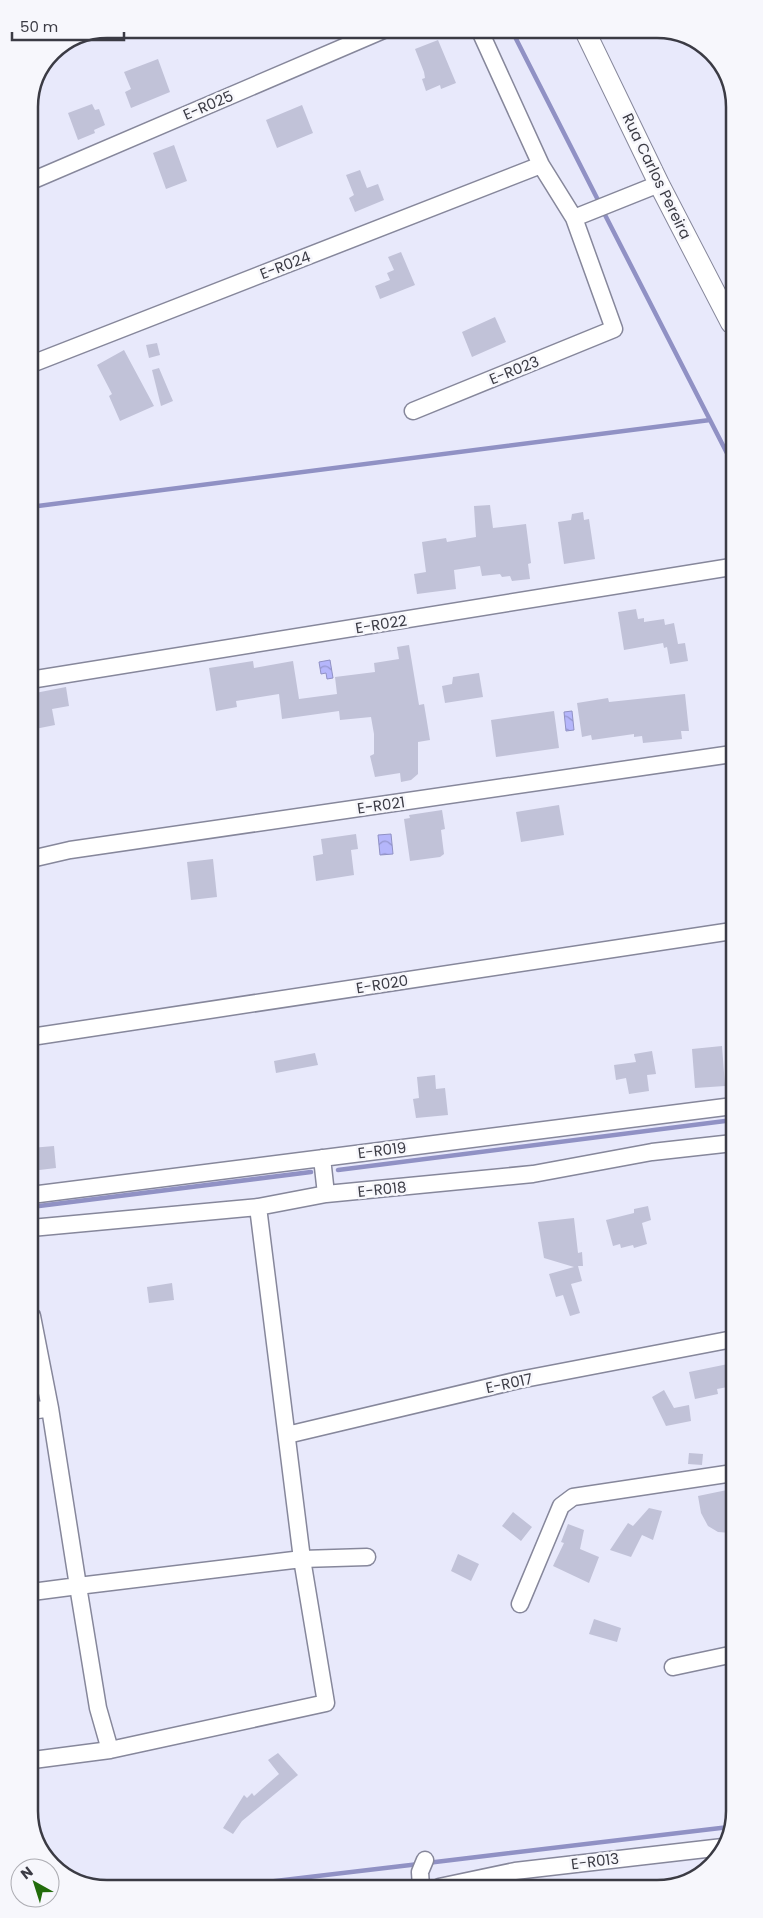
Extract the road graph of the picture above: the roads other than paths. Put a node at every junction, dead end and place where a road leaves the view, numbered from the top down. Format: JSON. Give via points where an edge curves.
{"nodes":[{"id":1,"x":366,"y":37,"type":"edge"},
{"id":2,"x":484,"y":38,"type":"edge"},
{"id":3,"x":588,"y":38,"type":"edge"},
{"id":4,"x":541,"y":166,"type":"junction"},
{"id":5,"x":38,"y":178,"type":"edge"},
{"id":6,"x":659,"y":184,"type":"junction"},
{"id":7,"x":574,"y":218,"type":"junction"},
{"id":8,"x":726,"y":313,"type":"edge"},
{"id":9,"x":38,"y":363,"type":"edge"},
{"id":10,"x":413,"y":411,"type":"dead end"},
{"id":11,"x":726,"y":568,"type":"edge"},
{"id":12,"x":38,"y":679,"type":"edge"},
{"id":13,"x":726,"y":755,"type":"edge"},
{"id":14,"x":38,"y":858,"type":"edge"},
{"id":15,"x":726,"y":932,"type":"edge"},
{"id":16,"x":37,"y":1037,"type":"edge"},
{"id":17,"x":726,"y":1107,"type":"edge"},
{"id":18,"x":726,"y":1144,"type":"edge"},
{"id":19,"x":322,"y":1158,"type":"junction"},
{"id":20,"x":37,"y":1194,"type":"edge"},
{"id":21,"x":326,"y":1194,"type":"junction"},
{"id":22,"x":258,"y":1207,"type":"junction"},
{"id":23,"x":37,"y":1227,"type":"edge"},
{"id":24,"x":726,"y":1340,"type":"edge"},
{"id":25,"x":37,"y":1343,"type":"edge"},
{"id":26,"x":50,"y":1408,"type":"junction"},
{"id":27,"x":37,"y":1409,"type":"edge"},
{"id":28,"x":287,"y":1435,"type":"junction"},
{"id":29,"x":726,"y":1474,"type":"edge"},
{"id":30,"x":367,"y":1557,"type":"dead end"},
{"id":31,"x":302,"y":1559,"type":"junction"},
{"id":32,"x":78,"y":1586,"type":"junction"},
{"id":33,"x":37,"y":1591,"type":"edge"},
{"id":34,"x":520,"y":1604,"type":"dead end"},
{"id":35,"x":726,"y":1656,"type":"edge"},
{"id":36,"x":673,"y":1667,"type":"dead end"},
{"id":37,"x":110,"y":1750,"type":"junction"},
{"id":38,"x":37,"y":1759,"type":"edge"},
{"id":39,"x":716,"y":1847,"type":"edge"},
{"id":40,"x":425,"y":1860,"type":"dead end"},
{"id":41,"x":421,"y":1880,"type":"edge"},
{"id":42,"x":472,"y":1880,"type":"edge"}],
"edges":[{"from":1,"to":5,"type":"street","name":"E-R025"},
{"from":2,"to":4,"type":"street"},
{"from":3,"to":6,"type":"street","name":"Rua Carlos Pereira"},
{"from":4,"to":7,"type":"street"},
{"from":4,"to":9,"type":"street","name":"E-R024"},
{"from":6,"to":7,"type":"street"},
{"from":6,"to":8,"type":"street","name":"Rua Carlos Pereira"},
{"from":7,"to":10,"type":"street","name":"E-R023","via":[[614,329]]},
{"from":11,"to":12,"type":"street","name":"E-R022"},
{"from":13,"to":14,"type":"street","name":"E-R021"},
{"from":15,"to":16,"type":"street","name":"E-R020"},
{"from":17,"to":19,"type":"street","name":"E-R019"},
{"from":18,"to":21,"type":"street","name":"E-R018","via":[[652,1152],[533,1174]]},
{"from":19,"to":20,"type":"street","name":"E-R019"},
{"from":19,"to":21,"type":"street"},
{"from":21,"to":22,"type":"street","name":"E-R018"},
{"from":22,"to":23,"type":"street","name":"E-R018"},
{"from":22,"to":28,"type":"street"},
{"from":24,"to":28,"type":"street","name":"E-R017","via":[[519,1380]]},
{"from":25,"to":26,"type":"street"},
{"from":26,"to":27,"type":"street"},
{"from":26,"to":32,"type":"street"},
{"from":28,"to":31,"type":"street"},
{"from":29,"to":34,"type":"street","via":[[573,1497],[561,1506]]},
{"from":30,"to":31,"type":"street"},
{"from":31,"to":32,"type":"street"},
{"from":31,"to":37,"type":"street","via":[[326,1703]]},
{"from":32,"to":33,"type":"street"},
{"from":32,"to":37,"type":"street","via":[[98,1708]]},
{"from":35,"to":36,"type":"street"},
{"from":37,"to":38,"type":"street"},
{"from":39,"to":42,"type":"street","name":"E-R013","via":[[515,1871]]},
{"from":40,"to":41,"type":"street"}]}
